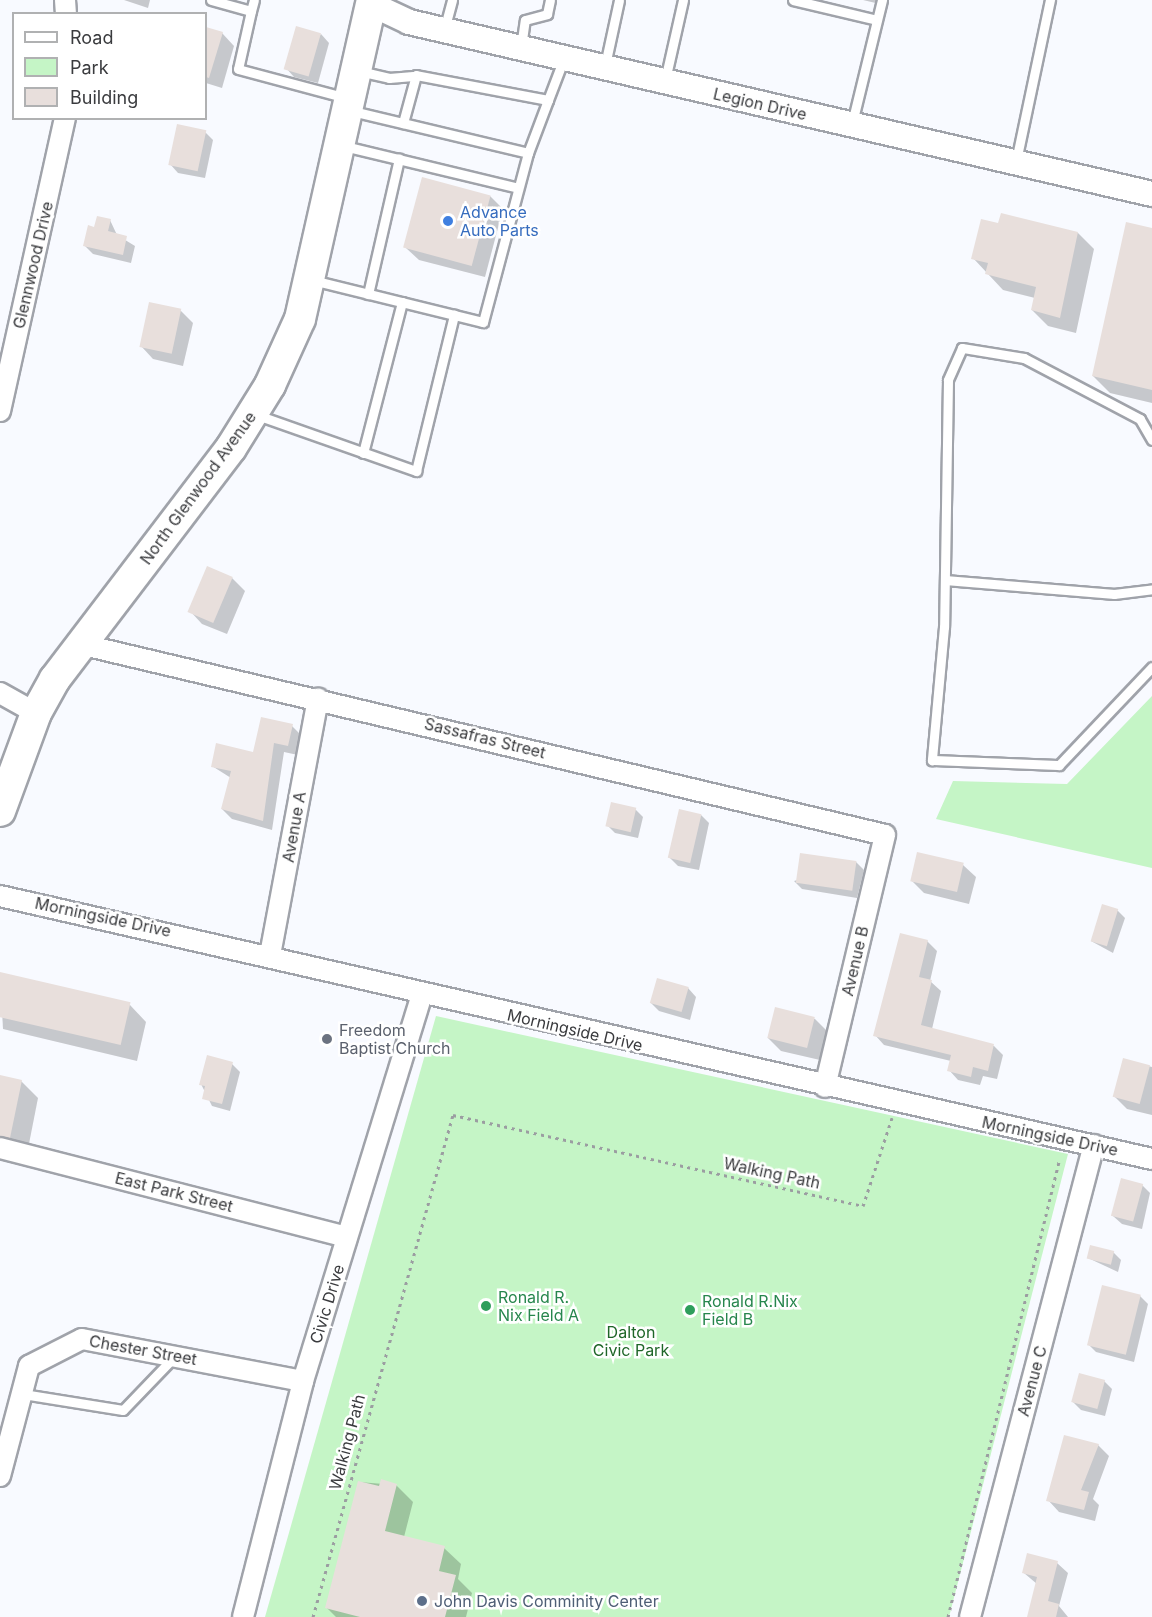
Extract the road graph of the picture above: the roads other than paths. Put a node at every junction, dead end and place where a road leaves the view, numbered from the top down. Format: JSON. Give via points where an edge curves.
{"nodes":[{"id":1,"x":211,"y":0,"type":"edge"},
{"id":2,"x":254,"y":0,"type":"edge"},
{"id":3,"x":452,"y":0,"type":"edge"},
{"id":4,"x":550,"y":0,"type":"edge"},
{"id":5,"x":619,"y":0,"type":"edge"},
{"id":6,"x":684,"y":0,"type":"edge"},
{"id":7,"x":793,"y":0,"type":"edge"},
{"id":8,"x":882,"y":0,"type":"edge"},
{"id":9,"x":1050,"y":0,"type":"edge"},
{"id":10,"x":367,"y":1,"type":"edge"},
{"id":11,"x":251,"y":11,"type":"junction"},
{"id":12,"x":877,"y":20,"type":"junction"},
{"id":13,"x":444,"y":30,"type":"junction"},
{"id":14,"x":521,"y":48,"type":"junction"},
{"id":15,"x":564,"y":58,"type":"junction"},
{"id":16,"x":605,"y":68,"type":"junction"},
{"id":17,"x":413,"y":76,"type":"junction"},
{"id":18,"x":665,"y":82,"type":"junction"},
{"id":19,"x":351,"y":93,"type":"junction"},
{"id":20,"x":548,"y":100,"type":"junction"},
{"id":21,"x":65,"y":120,"type":"edge"},
{"id":22,"x":403,"y":123,"type":"junction"},
{"id":23,"x":851,"y":125,"type":"junction"},
{"id":24,"x":339,"y":145,"type":"junction"},
{"id":25,"x":528,"y":153,"type":"junction"},
{"id":26,"x":399,"y":159,"type":"junction"},
{"id":27,"x":1015,"y":163,"type":"junction"},
{"id":28,"x":515,"y":187,"type":"junction"},
{"id":29,"x":1152,"y":194,"type":"edge"},
{"id":30,"x":308,"y":280,"type":"junction"},
{"id":31,"x":368,"y":294,"type":"junction"},
{"id":32,"x":402,"y":302,"type":"junction"},
{"id":33,"x":454,"y":315,"type":"junction"},
{"id":34,"x":0,"y":411,"type":"edge"},
{"id":35,"x":252,"y":414,"type":"junction"},
{"id":36,"x":1152,"y":440,"type":"edge"},
{"id":37,"x":363,"y":453,"type":"junction"},
{"id":38,"x":945,"y":580,"type":"junction"},
{"id":39,"x":1152,"y":589,"type":"edge"},
{"id":40,"x":84,"y":645,"type":"junction"},
{"id":41,"x":1152,"y":667,"type":"edge"},
{"id":42,"x":0,"y":693,"type":"edge"},
{"id":43,"x":318,"y":698,"type":"junction"},
{"id":44,"x":36,"y":713,"type":"junction"},
{"id":45,"x":0,"y":811,"type":"edge"},
{"id":46,"x":885,"y":834,"type":"joint"},
{"id":47,"x":0,"y":896,"type":"edge"},
{"id":48,"x":270,"y":955,"type":"junction"},
{"id":49,"x":422,"y":994,"type":"junction"},
{"id":50,"x":825,"y":1087,"type":"junction"},
{"id":51,"x":1094,"y":1145,"type":"junction"},
{"id":52,"x":0,"y":1148,"type":"edge"},
{"id":53,"x":1152,"y":1158,"type":"edge"},
{"id":54,"x":347,"y":1237,"type":"junction"},
{"id":55,"x":175,"y":1356,"type":"junction"},
{"id":56,"x":303,"y":1381,"type":"junction"},
{"id":57,"x":23,"y":1394,"type":"junction"},
{"id":58,"x":0,"y":1476,"type":"edge"},
{"id":59,"x":243,"y":1617,"type":"edge"},
{"id":60,"x":970,"y":1617,"type":"edge"}],
"edges":[{"from":1,"to":11,"type":"lane"},
{"from":2,"to":11,"type":"lane"},
{"from":3,"to":13,"type":"lane"},
{"from":4,"to":14,"type":"lane","via":[[547,14],[525,20]]},
{"from":5,"to":16,"type":"lane"},
{"from":6,"to":18,"type":"lane"},
{"from":7,"to":12,"type":"lane"},
{"from":8,"to":12,"type":"lane"},
{"from":9,"to":27,"type":"lane"},
{"from":10,"to":13,"type":"street","name":"Legion Drive"},
{"from":10,"to":19,"type":"main road","name":"North Glenwood Avenue"},
{"from":11,"to":19,"type":"lane","via":[[238,69]]},
{"from":12,"to":23,"type":"lane"},
{"from":13,"to":14,"type":"street","name":"Legion Drive"},
{"from":14,"to":15,"type":"street","name":"Legion Drive"},
{"from":15,"to":16,"type":"street","name":"Legion Drive"},
{"from":15,"to":20,"type":"lane"},
{"from":16,"to":18,"type":"street","name":"Legion Drive"},
{"from":17,"to":19,"type":"lane","via":[[389,78]]},
{"from":17,"to":20,"type":"lane"},
{"from":17,"to":22,"type":"lane"},
{"from":18,"to":23,"type":"street","name":"Legion Drive"},
{"from":19,"to":22,"type":"lane"},
{"from":19,"to":24,"type":"main road","name":"North Glenwood Avenue"},
{"from":20,"to":25,"type":"lane"},
{"from":21,"to":34,"type":"street","name":"Glennwood Drive"},
{"from":22,"to":25,"type":"lane"},
{"from":23,"to":27,"type":"street","name":"Legion Drive"},
{"from":24,"to":26,"type":"lane"},
{"from":24,"to":30,"type":"main road","name":"North Glenwood Avenue"},
{"from":25,"to":28,"type":"lane"},
{"from":26,"to":28,"type":"lane"},
{"from":26,"to":31,"type":"lane"},
{"from":27,"to":29,"type":"street","name":"Legion Drive"},
{"from":28,"to":33,"type":"lane","via":[[483,322]]},
{"from":30,"to":31,"type":"lane"},
{"from":30,"to":35,"type":"main road","name":"North Glenwood Avenue","via":[[300,319]]},
{"from":31,"to":32,"type":"lane"},
{"from":32,"to":33,"type":"lane"},
{"from":32,"to":37,"type":"lane"},
{"from":33,"to":37,"type":"lane","via":[[416,471]]},
{"from":35,"to":37,"type":"lane"},
{"from":35,"to":40,"type":"main road","name":"North Glenwood Avenue"},
{"from":36,"to":38,"type":"lane","via":[[1140,419],[1024,358],[962,348],[948,380]]},
{"from":38,"to":39,"type":"lane","via":[[1114,594]]},
{"from":38,"to":41,"type":"lane","via":[[932,760],[1059,765]]},
{"from":40,"to":43,"type":"street","name":"Sassafras Street"},
{"from":40,"to":44,"type":"main road","name":"North Glenwood Avenue"},
{"from":42,"to":44,"type":"street"},
{"from":43,"to":46,"type":"street","name":"Sassafras Street"},
{"from":43,"to":48,"type":"street","name":"Avenue A"},
{"from":44,"to":45,"type":"main road","name":"North Glenwood Avenue"},
{"from":46,"to":50,"type":"street","name":"Avenue B"},
{"from":47,"to":48,"type":"street","name":"Morningside Drive"},
{"from":48,"to":49,"type":"street","name":"Morningside Drive"},
{"from":49,"to":50,"type":"street","name":"Morningside Drive"},
{"from":49,"to":54,"type":"street","name":"Civic Drive"},
{"from":50,"to":51,"type":"street","name":"Morningside Drive"},
{"from":51,"to":53,"type":"street","name":"Morningside Drive"},
{"from":51,"to":60,"type":"street","name":"Avenue C"},
{"from":52,"to":54,"type":"street","name":"East Park Street"},
{"from":54,"to":56,"type":"street","name":"Civic Drive"},
{"from":55,"to":56,"type":"street","name":"Chester Street"},
{"from":55,"to":57,"type":"lane","via":[[123,1410]]},
{"from":55,"to":57,"type":"street","name":"Chester Street","via":[[82,1339],[29,1366]]},
{"from":56,"to":59,"type":"street","name":"Civic Drive"},
{"from":57,"to":58,"type":"street","name":"Chester Street"}]}
